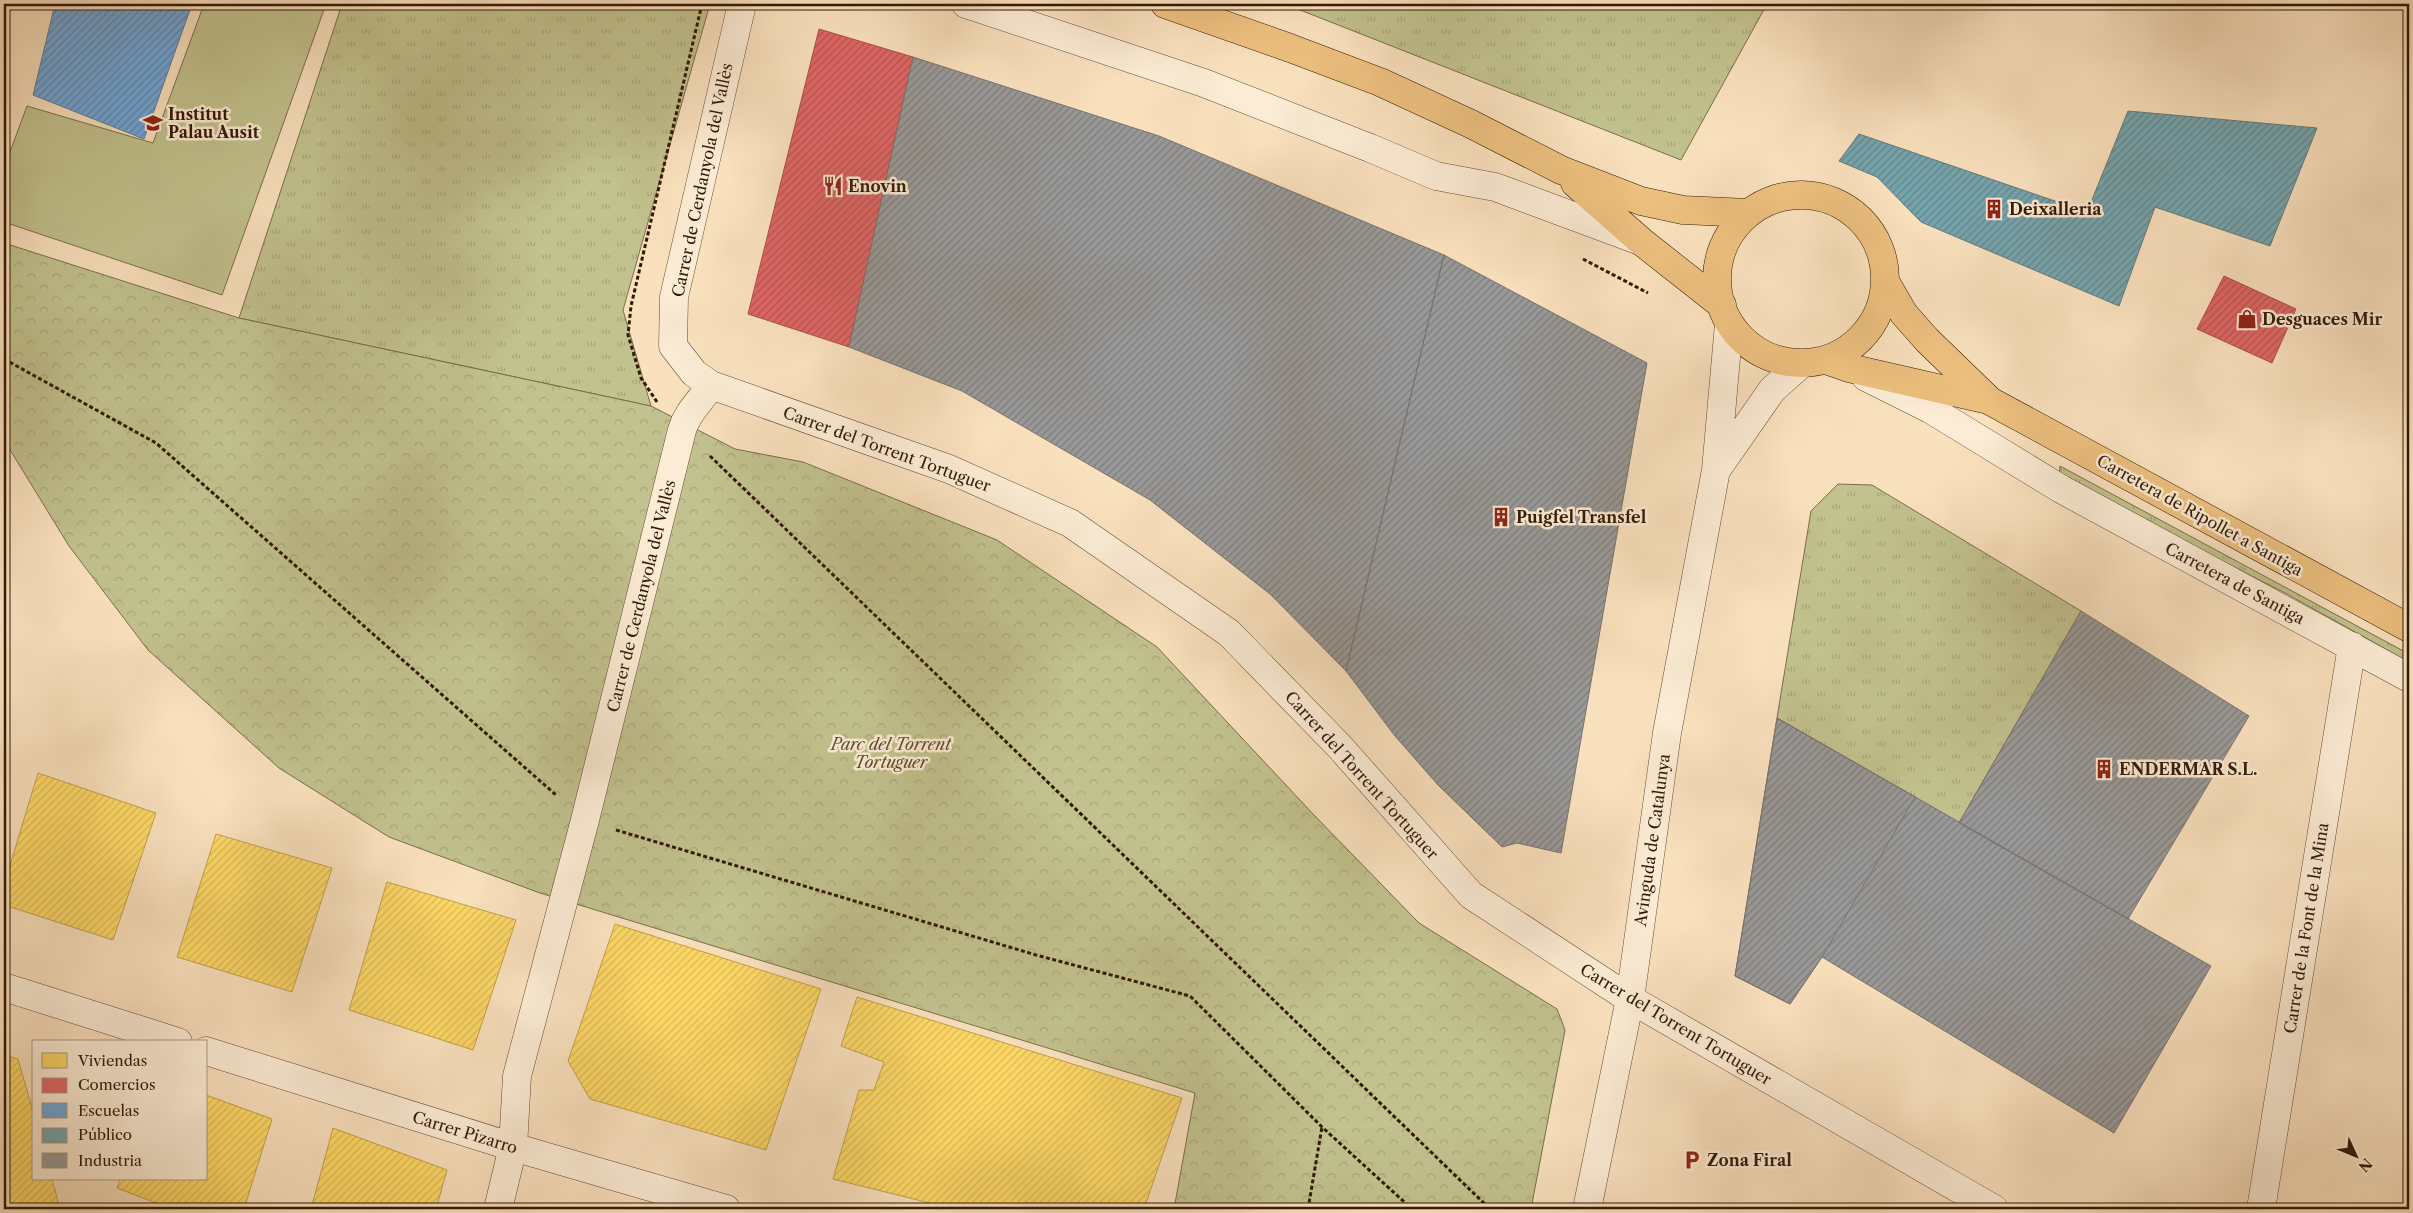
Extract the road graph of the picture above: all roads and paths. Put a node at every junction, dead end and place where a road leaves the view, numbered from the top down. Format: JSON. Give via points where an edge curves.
{"nodes":[{"id":1,"x":702,"y":4,"type":"edge"},
{"id":2,"x":742,"y":4,"type":"edge"},
{"id":3,"x":966,"y":4,"type":"edge"},
{"id":4,"x":1165,"y":4,"type":"edge"},
{"id":5,"x":1561,"y":170,"type":"junction"},
{"id":6,"x":1749,"y":213,"type":"junction"},
{"id":7,"x":1642,"y":242,"type":"junction"},
{"id":8,"x":1886,"y":283,"type":"junction"},
{"id":9,"x":1725,"y":315,"type":"junction"},
{"id":10,"x":4,"y":359,"type":"edge"},
{"id":11,"x":1825,"y":364,"type":"junction"},
{"id":12,"x":711,"y":385,"type":"junction"},
{"id":13,"x":1990,"y":401,"type":"junction"},
{"id":14,"x":682,"y":430,"type":"junction"},
{"id":15,"x":1716,"y":470,"type":"junction"},
{"id":16,"x":2409,"y":628,"type":"edge"},
{"id":17,"x":2352,"y":646,"type":"junction"},
{"id":18,"x":2409,"y":678,"type":"edge"},
{"id":19,"x":585,"y":820,"type":"junction"},
{"id":20,"x":4,"y":987,"type":"edge"},
{"id":21,"x":1630,"y":999,"type":"junction"},
{"id":22,"x":172,"y":1040,"type":"edge"},
{"id":23,"x":208,"y":1052,"type":"edge"},
{"id":24,"x":1322,"y":1127,"type":"junction"},
{"id":25,"x":513,"y":1147,"type":"junction"},
{"id":26,"x":498,"y":1209,"type":"edge"},
{"id":27,"x":726,"y":1209,"type":"edge"},
{"id":28,"x":1308,"y":1209,"type":"edge"},
{"id":29,"x":1412,"y":1209,"type":"edge"},
{"id":30,"x":1490,"y":1209,"type":"edge"},
{"id":31,"x":1587,"y":1209,"type":"edge"},
{"id":32,"x":1994,"y":1209,"type":"edge"},
{"id":33,"x":2261,"y":1209,"type":"edge"}],
"edges":[{"from":1,"to":14,"type":"path","via":[[630,306],[628,335],[641,378]]},
{"from":2,"to":12,"type":"street","name":"Carrer de Cerdanyola del Vallès","via":[[674,297],[673,346],[694,373]]},
{"from":3,"to":7,"type":"street","via":[[1204,84],[1436,176],[1495,188]]},
{"from":4,"to":5,"type":"main road","via":[[1380,82]]},
{"from":5,"to":6,"type":"main road","via":[[1640,201],[1682,210]]},
{"from":5,"to":7,"type":"main road"},
{"from":6,"to":8,"type":"main road","via":[[1779,197],[1809,193],[1844,204],[1875,236],[1882,253]]},
{"from":6,"to":9,"type":"main road","via":[[1731,233],[1723,251],[1718,279]]},
{"from":7,"to":9,"type":"main road"},
{"from":8,"to":11,"type":"main road","via":[[1875,320],[1854,344]]},
{"from":8,"to":13,"type":"main road","via":[[1904,314]]},
{"from":9,"to":11,"type":"main road","via":[[1746,345],[1760,355],[1776,361]]},
{"from":9,"to":15,"type":"street","name":"Avinguda de Catalunya"},
{"from":10,"to":19,"type":"path","via":[[156,443]]},
{"from":11,"to":13,"type":"main road"},
{"from":11,"to":15,"type":"street","name":"Avinguda de Catalunya","via":[[1772,390]]},
{"from":11,"to":17,"type":"street","name":"Carretera de Santiga","via":[[1930,409],[2061,490]]},
{"from":12,"to":14,"type":"street","name":"Carrer de Cerdanyola del Vallès","via":[[701,402],[686,416]]},
{"from":12,"to":21,"type":"street","name":"Carrer del Torrent Tortuguer","via":[[949,468],[1070,523],[1229,633],[1340,747],[1471,895]]},
{"from":13,"to":16,"type":"main road","name":"Carretera de Ripollet a Santiga"},
{"from":14,"to":19,"type":"street","name":"Carrer de Cerdanyola del Vallès"},
{"from":14,"to":30,"type":"path"},
{"from":15,"to":21,"type":"street","name":"Avinguda de Catalunya","via":[[1667,733]]},
{"from":17,"to":18,"type":"street","name":"Carretera de Santiga"},
{"from":17,"to":33,"type":"street","name":"Carrer de la Font de la Mina"},
{"from":19,"to":24,"type":"path","via":[[1036,955],[1190,996]]},
{"from":19,"to":25,"type":"street","name":"Carrer de Cerdanyola del Vallès","via":[[516,1076]]},
{"from":20,"to":22,"type":"street"},
{"from":21,"to":31,"type":"street","name":"Avinguda de Catalunya"},
{"from":21,"to":32,"type":"street","name":"Carrer del Torrent Tortuguer"},
{"from":23,"to":25,"type":"street","name":"Carrer Pizarro"},
{"from":24,"to":28,"type":"path"},
{"from":24,"to":29,"type":"path"},
{"from":25,"to":26,"type":"street","name":"Carrer de Cerdanyola del Vallès"},
{"from":25,"to":27,"type":"street","name":"Carrer Pizarro"}]}
